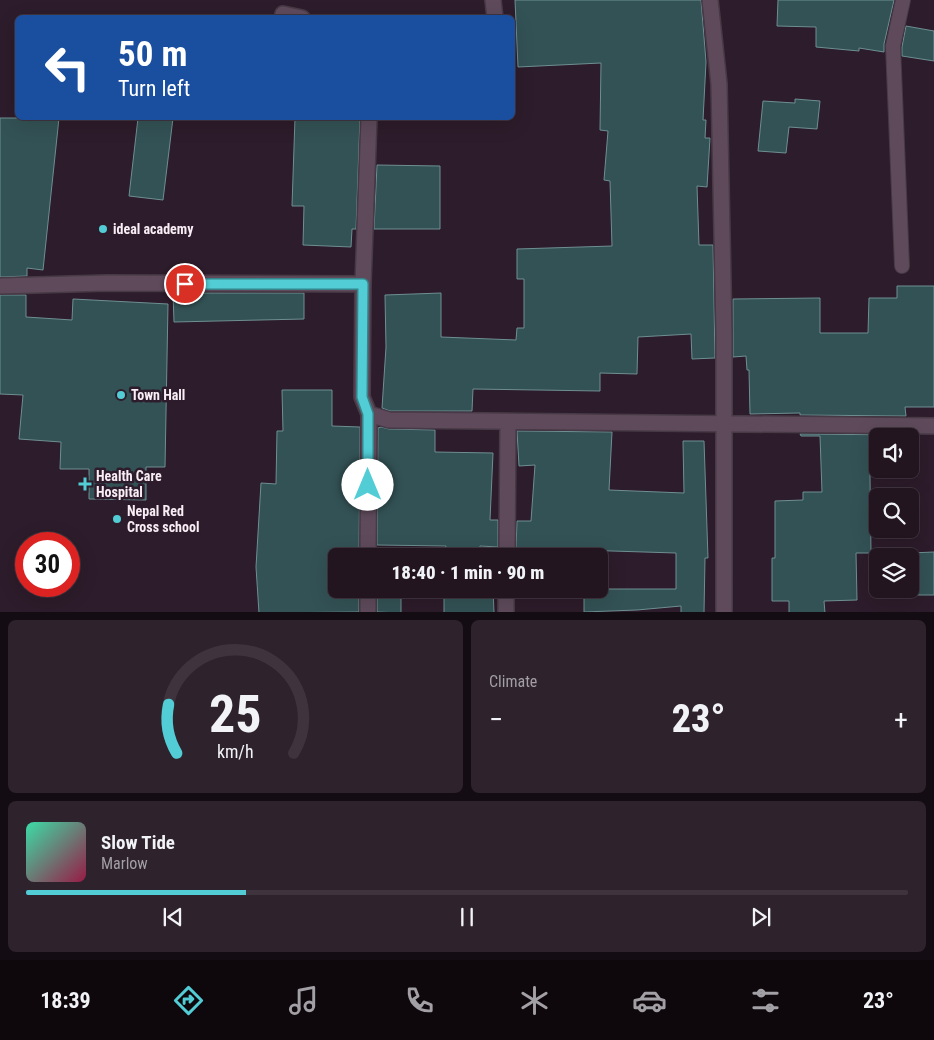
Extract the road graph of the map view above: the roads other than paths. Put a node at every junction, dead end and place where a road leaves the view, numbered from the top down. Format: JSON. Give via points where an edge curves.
{"nodes":[{"id":1,"x":493,"y":0,"type":"edge"},
{"id":2,"x":710,"y":0,"type":"edge"},
{"id":3,"x":903,"y":0,"type":"edge"},
{"id":4,"x":283,"y":14,"type":"dead end"},
{"id":5,"x":288,"y":15,"type":"edge"},
{"id":6,"x":496,"y":15,"type":"edge"},
{"id":7,"x":369,"y":120,"type":"edge"},
{"id":8,"x":902,"y":266,"type":"dead end"},
{"id":9,"x":363,"y":284,"type":"junction"},
{"id":10,"x":0,"y":286,"type":"edge"},
{"id":11,"x":368,"y":414,"type":"junction"},
{"id":12,"x":508,"y":422,"type":"junction"},
{"id":13,"x":724,"y":423,"type":"junction"},
{"id":14,"x":934,"y":426,"type":"edge"},
{"id":15,"x":368,"y":548,"type":"edge"},
{"id":16,"x":507,"y":548,"type":"edge"},
{"id":17,"x":368,"y":598,"type":"edge"},
{"id":18,"x":506,"y":598,"type":"edge"},
{"id":19,"x":368,"y":612,"type":"edge"},
{"id":20,"x":506,"y":612,"type":"edge"},
{"id":21,"x":724,"y":612,"type":"edge"}],
"edges":[{"from":1,"to":6,"type":"street"},
{"from":2,"to":13,"type":"street","via":[[719,84]]},
{"from":3,"to":8,"type":"lane","via":[[893,46]]},
{"from":4,"to":5,"type":"street"},
{"from":7,"to":9,"type":"street"},
{"from":9,"to":10,"type":"street"},
{"from":9,"to":11,"type":"street","via":[[362,397]]},
{"from":11,"to":12,"type":"street","via":[[389,420]]},
{"from":11,"to":15,"type":"street"},
{"from":12,"to":13,"type":"street"},
{"from":12,"to":16,"type":"street"},
{"from":13,"to":14,"type":"street"},
{"from":13,"to":21,"type":"street"},
{"from":17,"to":19,"type":"street"},
{"from":18,"to":20,"type":"street"}]}
